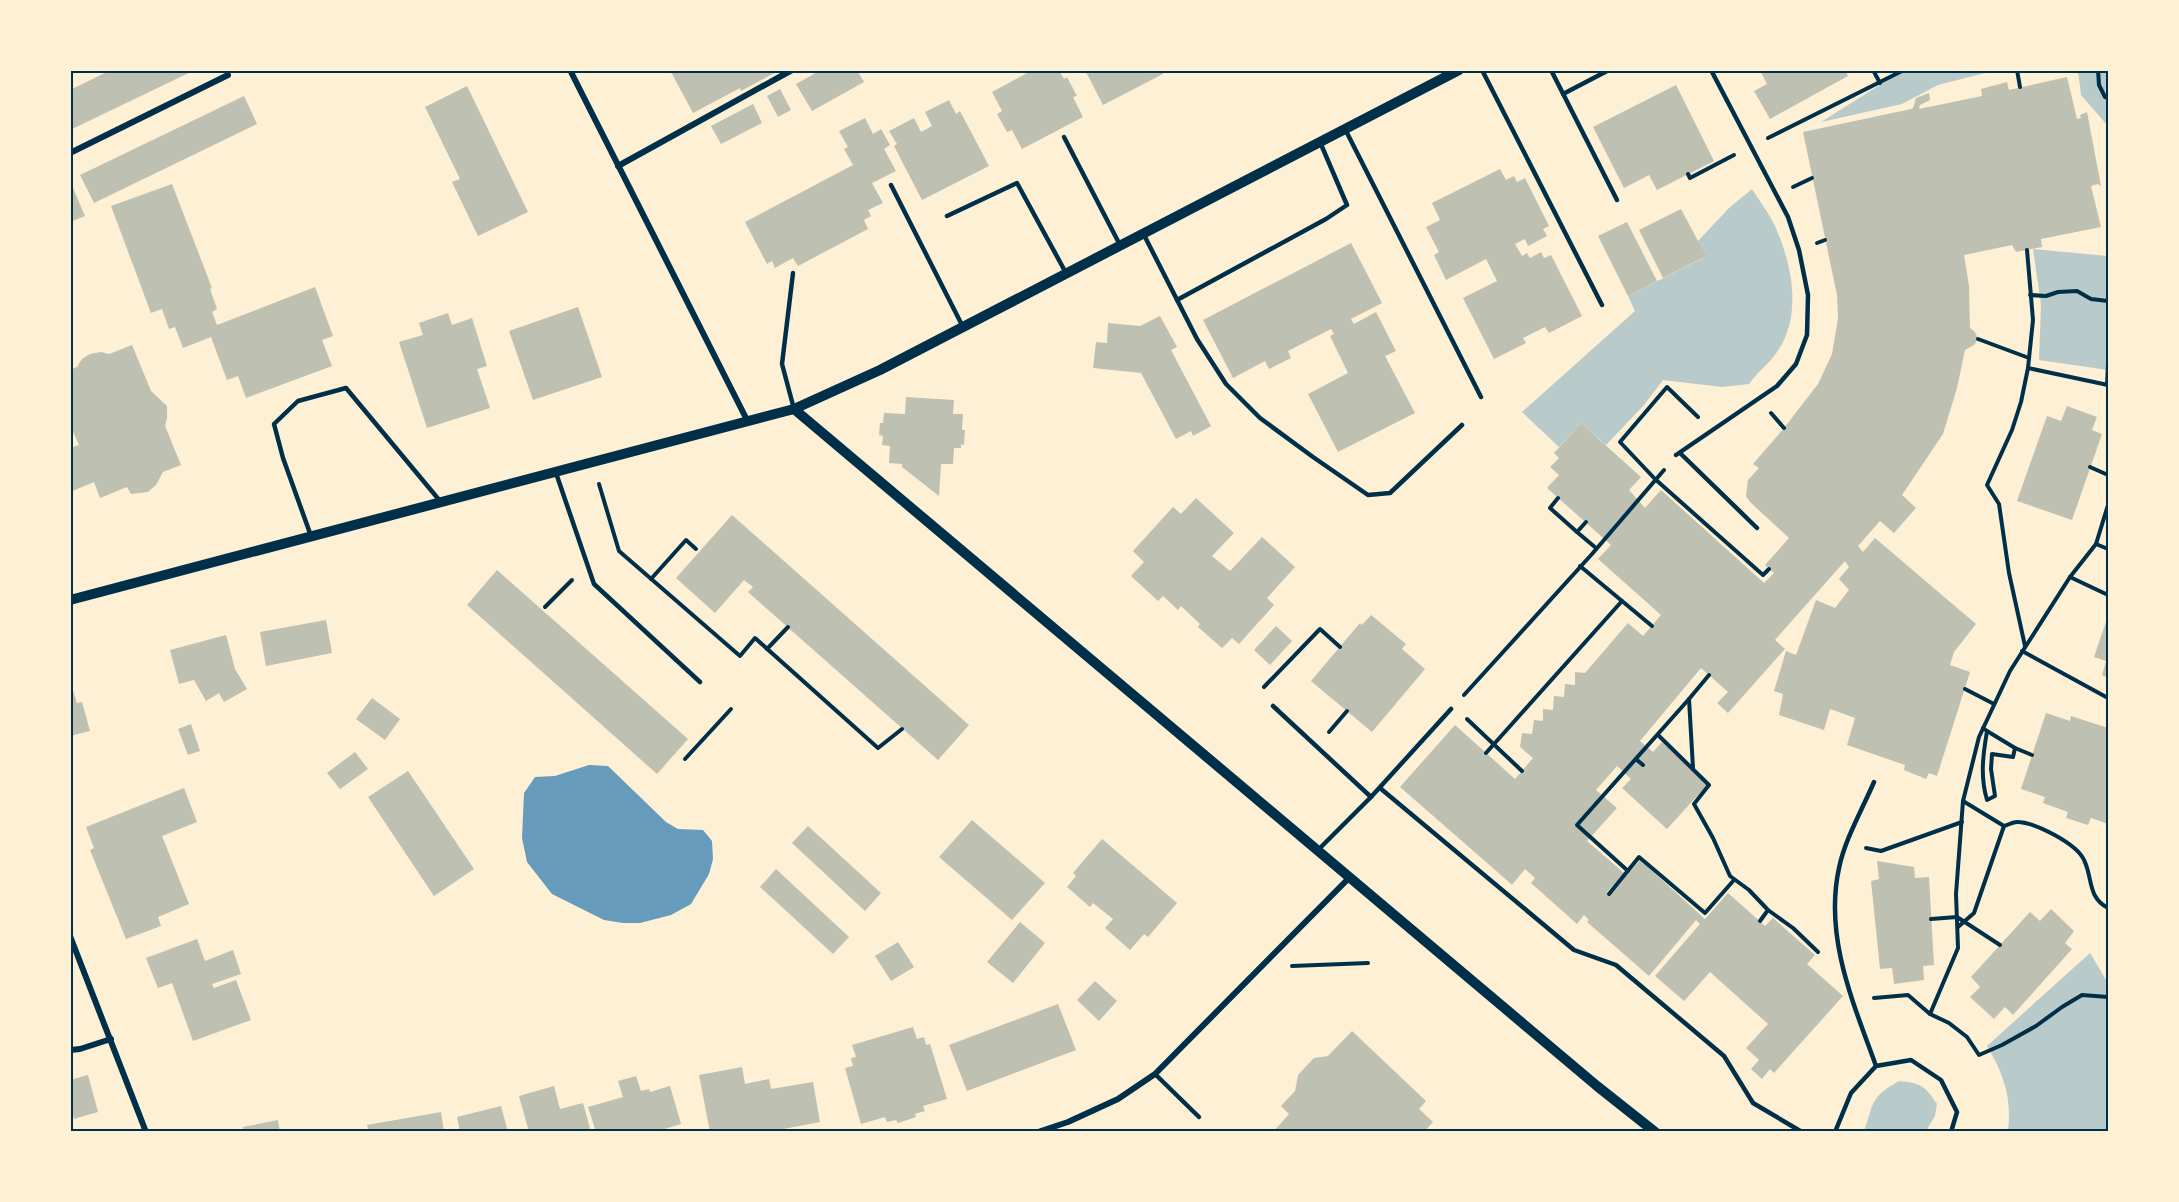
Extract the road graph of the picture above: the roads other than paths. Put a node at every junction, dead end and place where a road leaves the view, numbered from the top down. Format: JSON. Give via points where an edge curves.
{"nodes":[{"id":1,"x":570,"y":70,"type":"edge"},
{"id":2,"x":792,"y":70,"type":"edge"},
{"id":3,"x":1459,"y":70,"type":"edge"},
{"id":4,"x":1482,"y":70,"type":"edge"},
{"id":5,"x":1551,"y":70,"type":"edge"},
{"id":6,"x":1609,"y":70,"type":"edge"},
{"id":7,"x":1712,"y":70,"type":"edge"},
{"id":8,"x":228,"y":75,"type":"dead end"},
{"id":9,"x":1563,"y":94,"type":"junction"},
{"id":10,"x":1346,"y":129,"type":"junction"},
{"id":11,"x":1064,"y":137,"type":"dead end"},
{"id":12,"x":1320,"y":142,"type":"junction"},
{"id":13,"x":70,"y":153,"type":"edge"},
{"id":14,"x":618,"y":166,"type":"junction"},
{"id":15,"x":891,"y":185,"type":"dead end"},
{"id":16,"x":1617,"y":200,"type":"dead end"},
{"id":17,"x":947,"y":216,"type":"dead end"},
{"id":18,"x":1143,"y":233,"type":"junction"},
{"id":19,"x":1120,"y":245,"type":"junction"},
{"id":20,"x":793,"y":273,"type":"dead end"},
{"id":21,"x":1066,"y":273,"type":"junction"},
{"id":22,"x":1177,"y":300,"type":"junction"},
{"id":23,"x":1602,"y":305,"type":"dead end"},
{"id":24,"x":963,"y":327,"type":"junction"},
{"id":25,"x":1481,"y":397,"type":"dead end"},
{"id":26,"x":794,"y":409,"type":"junction"},
{"id":27,"x":748,"y":422,"type":"junction"},
{"id":28,"x":1462,"y":425,"type":"dead end"},
{"id":29,"x":556,"y":472,"type":"junction"},
{"id":30,"x":442,"y":503,"type":"junction"},
{"id":31,"x":1757,"y":528,"type":"dead end"},
{"id":32,"x":311,"y":536,"type":"junction"},
{"id":33,"x":70,"y":600,"type":"edge"},
{"id":34,"x":700,"y":682,"type":"dead end"},
{"id":35,"x":1273,"y":706,"type":"road end"},
{"id":36,"x":1452,"y":708,"type":"road end"},
{"id":37,"x":1874,"y":782,"type":"dead end"},
{"id":38,"x":1380,"y":788,"type":"junction"},
{"id":39,"x":1371,"y":797,"type":"junction"},
{"id":40,"x":1318,"y":850,"type":"junction"},
{"id":41,"x":1350,"y":877,"type":"junction"},
{"id":42,"x":70,"y":936,"type":"edge"},
{"id":43,"x":111,"y":1039,"type":"junction"},
{"id":44,"x":70,"y":1050,"type":"edge"},
{"id":45,"x":1876,"y":1066,"type":"junction"},
{"id":46,"x":1155,"y":1074,"type":"junction"},
{"id":47,"x":1199,"y":1117,"type":"dead end"},
{"id":48,"x":146,"y":1131,"type":"edge"},
{"id":49,"x":1038,"y":1131,"type":"edge"},
{"id":50,"x":1655,"y":1131,"type":"edge"},
{"id":51,"x":1802,"y":1131,"type":"edge"},
{"id":52,"x":1835,"y":1131,"type":"edge"},
{"id":53,"x":1951,"y":1131,"type":"edge"}],
"edges":[{"from":1,"to":14,"type":"street"},
{"from":2,"to":14,"type":"street"},
{"from":3,"to":10,"type":"street"},
{"from":4,"to":23,"type":"lane"},
{"from":5,"to":9,"type":"lane"},
{"from":6,"to":9,"type":"lane"},
{"from":7,"to":31,"type":"lane","via":[[1788,217],[1808,295],[1807,335],[1796,364],[1777,386],[1678,454]]},
{"from":8,"to":13,"type":"street"},
{"from":9,"to":16,"type":"lane"},
{"from":10,"to":12,"type":"street"},
{"from":10,"to":25,"type":"lane"},
{"from":11,"to":19,"type":"lane"},
{"from":12,"to":18,"type":"street"},
{"from":12,"to":22,"type":"lane","via":[[1347,205]]},
{"from":14,"to":27,"type":"street"},
{"from":15,"to":24,"type":"lane"},
{"from":17,"to":21,"type":"lane","via":[[1017,183]]},
{"from":18,"to":19,"type":"street"},
{"from":18,"to":22,"type":"lane"},
{"from":19,"to":21,"type":"street"},
{"from":20,"to":26,"type":"lane","via":[[782,364]]},
{"from":21,"to":24,"type":"street"},
{"from":22,"to":28,"type":"lane","via":[[1226,384],[1260,418],[1368,495],[1390,493]]},
{"from":24,"to":26,"type":"street"},
{"from":26,"to":27,"type":"street"},
{"from":26,"to":40,"type":"street"},
{"from":27,"to":29,"type":"street"},
{"from":29,"to":30,"type":"street"},
{"from":29,"to":34,"type":"lane","via":[[594,584]]},
{"from":30,"to":32,"type":"street"},
{"from":30,"to":32,"type":"lane","via":[[346,388],[298,401],[274,424]]},
{"from":32,"to":33,"type":"street"},
{"from":35,"to":39,"type":"lane"},
{"from":36,"to":38,"type":"lane"},
{"from":37,"to":45,"type":"lane","via":[[1839,867],[1833,907],[1837,947]]},
{"from":38,"to":39,"type":"lane"},
{"from":38,"to":51,"type":"lane","via":[[1574,950],[1616,965],[1724,1056],[1753,1103]]},
{"from":39,"to":40,"type":"lane"},
{"from":40,"to":41,"type":"street"},
{"from":41,"to":46,"type":"street"},
{"from":41,"to":50,"type":"street"},
{"from":42,"to":43,"type":"street"},
{"from":43,"to":44,"type":"street"},
{"from":43,"to":48,"type":"street"},
{"from":45,"to":52,"type":"lane","via":[[1851,1093]]},
{"from":45,"to":53,"type":"lane","via":[[1911,1060],[1941,1080],[1957,1112]]},
{"from":46,"to":47,"type":"lane"},
{"from":46,"to":49,"type":"street","via":[[1118,1100]]}]}
